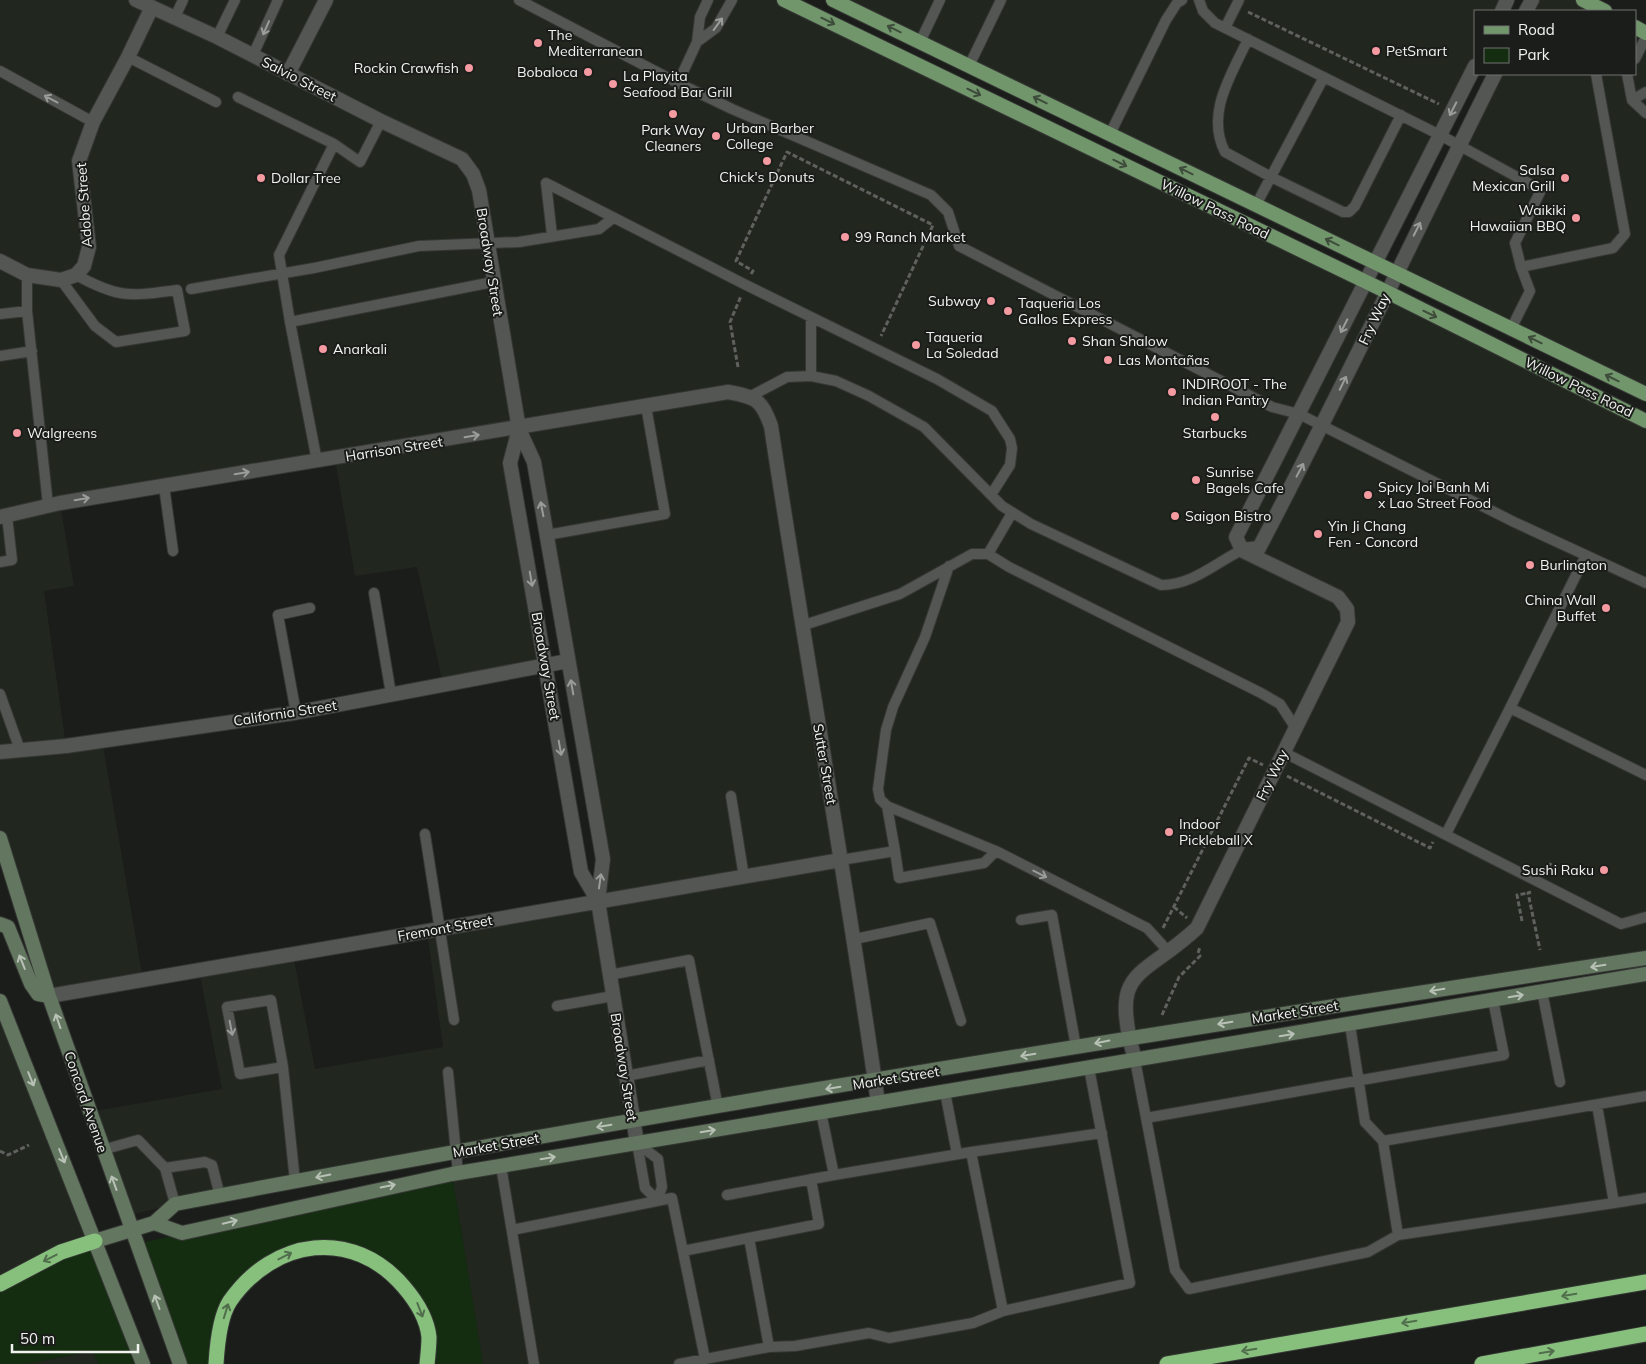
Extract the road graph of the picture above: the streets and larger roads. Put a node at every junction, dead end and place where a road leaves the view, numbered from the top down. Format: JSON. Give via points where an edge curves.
{"nodes":[{"id":1,"x":136,"y":0,"type":"edge"},
{"id":2,"x":326,"y":0,"type":"edge"},
{"id":3,"x":784,"y":0,"type":"edge"},
{"id":4,"x":833,"y":0,"type":"edge"},
{"id":5,"x":1583,"y":0,"type":"edge"},
{"id":6,"x":152,"y":7,"type":"junction"},
{"id":7,"x":1603,"y":10,"type":"edge"},
{"id":8,"x":1474,"y":68,"type":"edge"},
{"id":9,"x":288,"y":74,"type":"junction"},
{"id":10,"x":1494,"y":75,"type":"edge"},
{"id":11,"x":462,"y":159,"type":"joint"},
{"id":12,"x":0,"y":261,"type":"edge"},
{"id":13,"x":1376,"y":264,"type":"junction"},
{"id":14,"x":1395,"y":273,"type":"junction"},
{"id":15,"x":1366,"y":282,"type":"junction"},
{"id":16,"x":1386,"y":292,"type":"junction"},
{"id":17,"x":1646,"y":394,"type":"edge"},
{"id":18,"x":1642,"y":418,"type":"edge"},
{"id":19,"x":771,"y":426,"type":"joint"},
{"id":20,"x":519,"y":428,"type":"junction"},
{"id":21,"x":3,"y":516,"type":"edge"},
{"id":22,"x":1242,"y":550,"type":"junction"},
{"id":23,"x":568,"y":661,"type":"junction"},
{"id":24,"x":546,"y":665,"type":"junction"},
{"id":25,"x":0,"y":752,"type":"edge"},
{"id":26,"x":0,"y":838,"type":"edge"},
{"id":27,"x":842,"y":860,"type":"junction"},
{"id":28,"x":598,"y":901,"type":"junction"},
{"id":29,"x":0,"y":924,"type":"edge"},
{"id":30,"x":1646,"y":958,"type":"edge"},
{"id":31,"x":1646,"y":974,"type":"edge"},
{"id":32,"x":49,"y":996,"type":"junction"},
{"id":33,"x":0,"y":1001,"type":"edge"},
{"id":34,"x":1129,"y":1037,"type":"junction"},
{"id":35,"x":1135,"y":1060,"type":"junction"},
{"id":36,"x":875,"y":1081,"type":"junction"},
{"id":37,"x":878,"y":1103,"type":"junction"},
{"id":38,"x":633,"y":1121,"type":"junction"},
{"id":39,"x":637,"y":1143,"type":"junction"},
{"id":40,"x":154,"y":1223,"type":"junction"},
{"id":41,"x":131,"y":1230,"type":"junction"},
{"id":42,"x":95,"y":1241,"type":"junction"},
{"id":43,"x":1646,"y":1282,"type":"edge"},
{"id":44,"x":0,"y":1284,"type":"edge"},
{"id":45,"x":1646,"y":1334,"type":"edge"},
{"id":46,"x":136,"y":1344,"type":"junction"},
{"id":47,"x":136,"y":1364,"type":"edge"},
{"id":48,"x":143,"y":1364,"type":"edge"},
{"id":49,"x":180,"y":1364,"type":"edge"},
{"id":50,"x":216,"y":1364,"type":"edge"},
{"id":51,"x":427,"y":1364,"type":"edge"},
{"id":52,"x":1167,"y":1364,"type":"edge"},
{"id":53,"x":1482,"y":1364,"type":"edge"}],
"edges":[{"from":1,"to":6,"type":"street","name":"Salvio Street"},
{"from":2,"to":9,"type":"street"},
{"from":3,"to":15,"type":"main road","name":"Willow Pass Road","one_way":true},
{"from":13,"to":4,"type":"main road","name":"Willow Pass Road","one_way":true},
{"from":5,"to":7,"type":"main road"},
{"from":6,"to":9,"type":"street","name":"Salvio Street"},
{"from":6,"to":12,"type":"street","name":"Adobe Street","via":[[93,122],[79,161],[89,247],[84,266],[76,275],[61,280],[27,275]]},
{"from":8,"to":13,"type":"street","name":"Fry Way","one_way":true},
{"from":9,"to":11,"type":"street","name":"Salvio Street"},
{"from":14,"to":10,"type":"street","name":"Fry Way","one_way":true},
{"from":11,"to":20,"type":"street","name":"Broadway Street","via":[[479,190]]},
{"from":13,"to":14,"type":"main road","name":"Willow Pass Road"},
{"from":13,"to":15,"type":"street","name":"Fry Way"},
{"from":14,"to":16,"type":"street","name":"Fry Way"},
{"from":17,"to":14,"type":"main road","name":"Willow Pass Road","one_way":true},
{"from":15,"to":16,"type":"main road","name":"Willow Pass Road"},
{"from":15,"to":22,"type":"street","name":"Fry Way","one_way":true,"via":[[1236,537]]},
{"from":16,"to":18,"type":"main road","name":"Willow Pass Road","one_way":true},
{"from":22,"to":16,"type":"street","name":"Fry Way","one_way":true,"via":[[1259,548],[1322,427]]},
{"from":19,"to":20,"type":"street","name":"Harrison Street","via":[[763,405],[751,396],[728,392]]},
{"from":19,"to":27,"type":"street","name":"Sutter Street"},
{"from":21,"to":20,"type":"street","name":"Harrison Street","one_way":true,"via":[[48,505]]},
{"from":23,"to":20,"type":"street","name":"Broadway Street","one_way":true,"via":[[533,457]]},
{"from":20,"to":24,"type":"street","name":"Broadway Street","one_way":true,"via":[[510,463]]},
{"from":22,"to":34,"type":"street","name":"Fry Way","via":[[1338,597],[1347,609],[1348,622],[1197,928],[1143,969],[1128,985],[1125,999]]},
{"from":23,"to":24,"type":"street","name":"California Street"},
{"from":28,"to":23,"type":"street","name":"Broadway Street","one_way":true,"via":[[604,859]]},
{"from":24,"to":25,"type":"street","name":"California Street","via":[[296,713],[66,746]]},
{"from":24,"to":28,"type":"street","name":"Broadway Street","one_way":true,"via":[[581,872]]},
{"from":26,"to":32,"type":"main road","name":"Concord Avenue"},
{"from":27,"to":28,"type":"street","name":"Fremont Street"},
{"from":27,"to":36,"type":"street","name":"Sutter Street"},
{"from":28,"to":32,"type":"street","name":"Fremont Street"},
{"from":28,"to":38,"type":"street","name":"Broadway Street"},
{"from":32,"to":29,"type":"main road","one_way":true,"via":[[38,994],[31,984],[8,927]]},
{"from":30,"to":34,"type":"main road","name":"Market Street","one_way":true},
{"from":35,"to":31,"type":"main road","name":"Market Street","one_way":true},
{"from":41,"to":32,"type":"main road","name":"Concord Avenue","one_way":true},
{"from":33,"to":42,"type":"main road","one_way":true},
{"from":34,"to":35,"type":"street","name":"Fry Way"},
{"from":34,"to":36,"type":"main road","name":"Market Street","one_way":true},
{"from":35,"to":37,"type":"main road","name":"Market Street"},
{"from":36,"to":37,"type":"street","name":"Sutter Street"},
{"from":36,"to":38,"type":"main road","name":"Market Street","one_way":true},
{"from":39,"to":37,"type":"main road","name":"Market Street","one_way":true},
{"from":38,"to":39,"type":"street","name":"Broadway Street"},
{"from":38,"to":40,"type":"main road","name":"Market Street","one_way":true,"via":[[175,1204]]},
{"from":40,"to":39,"type":"main road","name":"Market Street","one_way":true,"via":[[182,1233],[389,1186]]},
{"from":40,"to":41,"type":"main road"},
{"from":41,"to":42,"type":"main road"},
{"from":49,"to":41,"type":"main road","name":"Concord Avenue","one_way":true},
{"from":42,"to":44,"type":"highway","one_way":true,"via":[[61,1252]]},
{"from":42,"to":46,"type":"main road"},
{"from":43,"to":52,"type":"highway","one_way":true},
{"from":53,"to":45,"type":"highway","one_way":true},
{"from":46,"to":47,"type":"main road"},
{"from":46,"to":48,"type":"main road"},
{"from":50,"to":51,"type":"highway","one_way":true,"via":[[217,1343],[229,1302],[256,1274],[287,1253],[323,1246],[361,1254],[391,1271],[419,1304],[429,1336]]}]}
